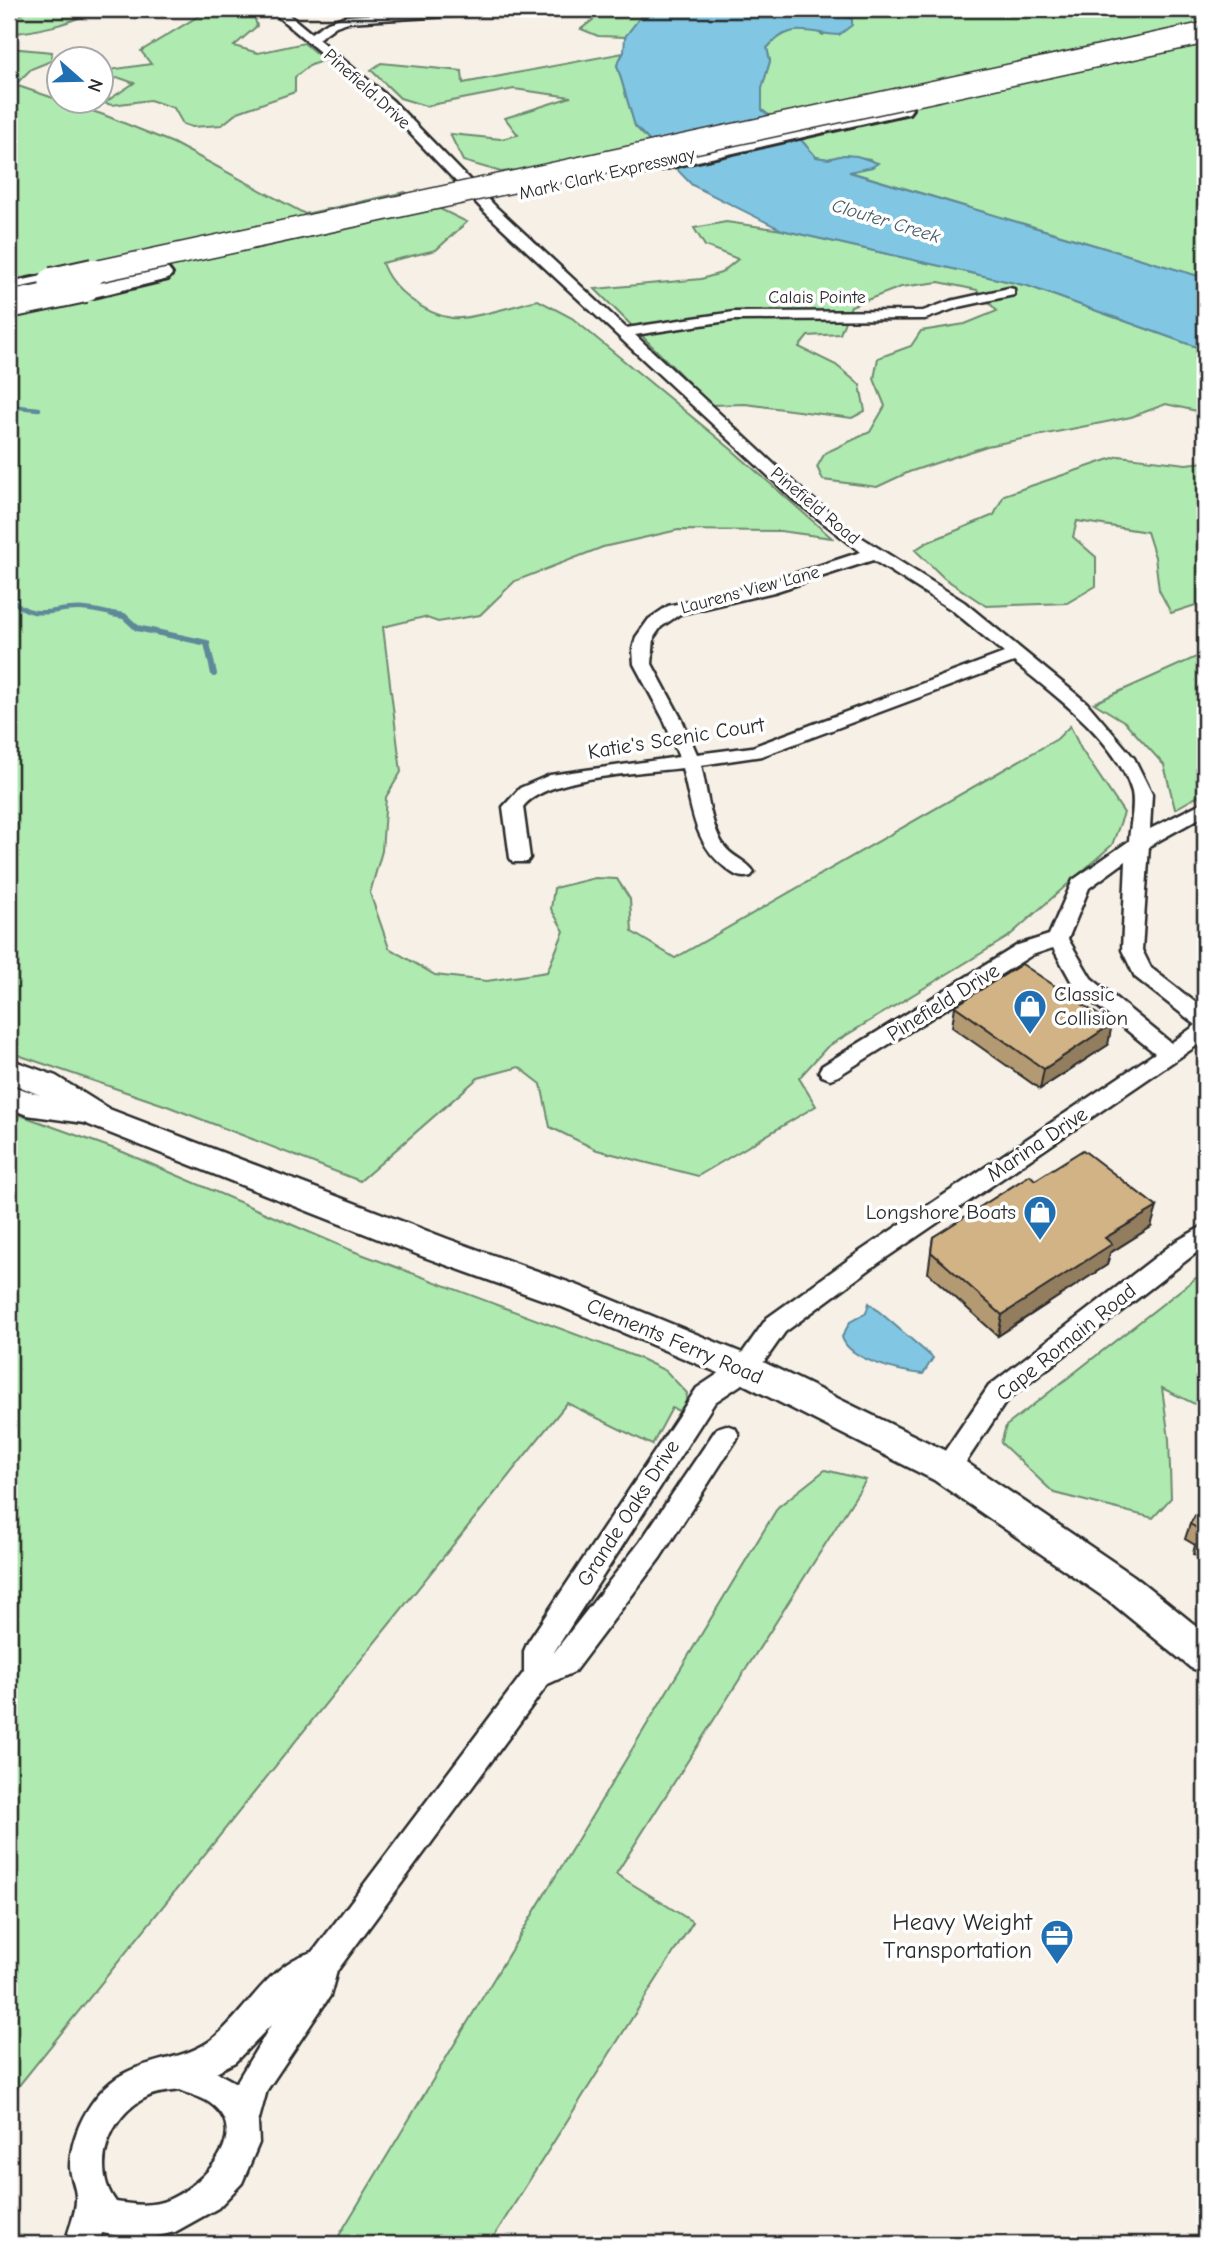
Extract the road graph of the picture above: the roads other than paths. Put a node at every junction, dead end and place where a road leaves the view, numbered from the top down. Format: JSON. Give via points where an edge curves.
{"nodes":[{"id":1,"x":275,"y":9,"type":"edge"},
{"id":2,"x":515,"y":9,"type":"edge"},
{"id":3,"x":1205,"y":33,"type":"edge"},
{"id":4,"x":311,"y":39,"type":"junction"},
{"id":5,"x":1205,"y":42,"type":"edge"},
{"id":6,"x":455,"y":174,"type":"joint"},
{"id":7,"x":9,"y":289,"type":"edge"},
{"id":8,"x":1009,"y":292,"type":"dead end"},
{"id":9,"x":9,"y":308,"type":"edge"},
{"id":10,"x":622,"y":333,"type":"junction"},
{"id":11,"x":876,"y":553,"type":"junction"},
{"id":12,"x":1018,"y":654,"type":"junction"},
{"id":13,"x":690,"y":761,"type":"junction"},
{"id":14,"x":1205,"y":807,"type":"edge"},
{"id":15,"x":1139,"y":843,"type":"junction"},
{"id":16,"x":520,"y":858,"type":"dead end"},
{"id":17,"x":744,"y":873,"type":"dead end"},
{"id":18,"x":1058,"y":939,"type":"junction"},
{"id":19,"x":1205,"y":1021,"type":"edge"},
{"id":20,"x":1205,"y":1030,"type":"edge"},
{"id":21,"x":1170,"y":1054,"type":"junction"},
{"id":22,"x":9,"y":1070,"type":"edge"},
{"id":23,"x":830,"y":1072,"type":"dead end"},
{"id":24,"x":9,"y":1096,"type":"edge"},
{"id":25,"x":98,"y":1117,"type":"junction"},
{"id":26,"x":1205,"y":1234,"type":"edge"},
{"id":27,"x":745,"y":1369,"type":"junction"},
{"id":28,"x":726,"y":1435,"type":"dead end"},
{"id":29,"x":947,"y":1469,"type":"junction"},
{"id":30,"x":1205,"y":1656,"type":"edge"},
{"id":31,"x":538,"y":1675,"type":"junction"},
{"id":32,"x":322,"y":1965,"type":"junction"},
{"id":33,"x":180,"y":2074,"type":"junction"},
{"id":34,"x":241,"y":2125,"type":"junction"},
{"id":35,"x":93,"y":2197,"type":"junction"},
{"id":36,"x":158,"y":2240,"type":"edge"},
{"id":37,"x":82,"y":2244,"type":"edge"}],
"edges":[{"from":1,"to":4,"type":"street","name":"Pinefield Drive"},
{"from":2,"to":4,"type":"street","via":[[347,19]]},
{"from":3,"to":7,"type":"highway","name":"Mark Clark Expressway","bridge":true},
{"from":4,"to":6,"type":"street","name":"Pinefield Drive","via":[[389,104]]},
{"from":5,"to":9,"type":"highway","name":"Mark Clark Expressway","bridge":true},
{"from":6,"to":10,"type":"street","name":"Pinefield Road"},
{"from":8,"to":10,"type":"street","name":"Calais Pointe","via":[[925,316],[734,316]]},
{"from":10,"to":11,"type":"street","name":"Pinefield Road","via":[[799,496]]},
{"from":11,"to":12,"type":"street","name":"Pinefield Road","via":[[958,606]]},
{"from":11,"to":13,"type":"street","name":"Laurens View Lane","via":[[768,588],[674,610],[655,623],[645,637],[643,664]]},
{"from":12,"to":13,"type":"street","name":"Katie's Scenic Court","via":[[788,742],[755,752]]},
{"from":12,"to":15,"type":"street","name":"Pinefield Road","via":[[1080,708],[1125,758],[1142,794]]},
{"from":13,"to":16,"type":"street","name":"Katie's Scenic Court","via":[[557,779],[526,791],[513,807]]},
{"from":13,"to":17,"type":"street","name":"Laurens View Lane","via":[[709,836],[718,853]]},
{"from":14,"to":15,"type":"street"},
{"from":15,"to":18,"type":"street","via":[[1080,885]]},
{"from":15,"to":19,"type":"street","name":"Pinefield Road","via":[[1132,950],[1142,972]]},
{"from":18,"to":21,"type":"street","via":[[1083,983]]},
{"from":18,"to":23,"type":"street","name":"Pinefield Drive","via":[[1025,950]]},
{"from":20,"to":21,"type":"street","name":"Marina Drive"},
{"from":21,"to":27,"type":"street","name":"Marina Drive","via":[[776,1325]]},
{"from":22,"to":25,"type":"main road","name":"Clements Ferry Road","via":[[45,1084]]},
{"from":24,"to":25,"type":"main road","name":"Clements Ferry Road","via":[[27,1104]]},
{"from":25,"to":27,"type":"main road","name":"Clements Ferry Road"},
{"from":26,"to":29,"type":"street","name":"Cape Romain Road","via":[[998,1393]]},
{"from":27,"to":29,"type":"main road","name":"Clements Ferry Road"},
{"from":27,"to":31,"type":"street","name":"Grande Oaks Drive","via":[[706,1395],[538,1651]]},
{"from":28,"to":31,"type":"street","name":"Grande Oaks Drive","via":[[650,1550],[564,1662]]},
{"from":29,"to":30,"type":"main road","name":"Clements Ferry Road","via":[[1121,1588]]},
{"from":31,"to":32,"type":"street","name":"Grande Oaks Drive"},
{"from":32,"to":33,"type":"street","name":"Grande Oaks Drive","via":[[302,1970],[224,2051]]},
{"from":32,"to":34,"type":"street","name":"Grande Oaks Drive","via":[[319,1985],[252,2083]]},
{"from":33,"to":34,"type":"street","name":"Grande Oaks Drive","via":[[204,2080],[224,2093]]},
{"from":33,"to":35,"type":"street","name":"Grande Oaks Drive","via":[[154,2077],[129,2089],[108,2108],[93,2132],[86,2159]]},
{"from":34,"to":36,"type":"street","name":"Grande Oaks Drive","via":[[241,2165],[231,2190],[213,2212],[191,2228]]},
{"from":35,"to":36,"type":"street","name":"Grande Oaks Drive","via":[[116,2226]]},
{"from":35,"to":37,"type":"street","name":"Grande Oaks Drive"}]}
